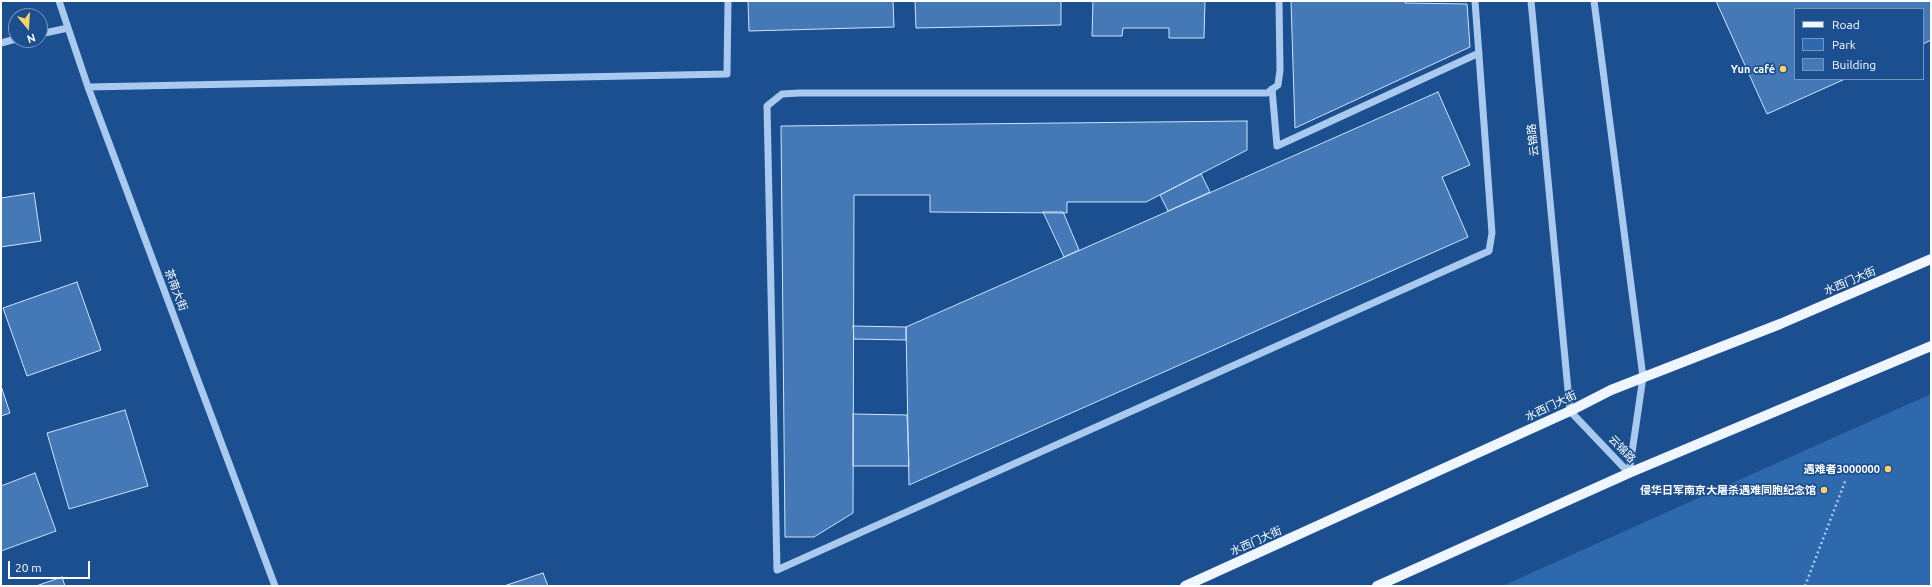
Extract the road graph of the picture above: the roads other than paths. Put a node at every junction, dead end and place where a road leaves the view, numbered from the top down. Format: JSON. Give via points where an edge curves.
{"nodes":[{"id":1,"x":59,"y":1,"type":"edge"},
{"id":2,"x":728,"y":1,"type":"edge"},
{"id":3,"x":1279,"y":1,"type":"edge"},
{"id":4,"x":1475,"y":1,"type":"edge"},
{"id":5,"x":1531,"y":1,"type":"edge"},
{"id":6,"x":1594,"y":1,"type":"edge"},
{"id":7,"x":68,"y":28,"type":"junction"},
{"id":8,"x":48,"y":32,"type":"edge"},
{"id":9,"x":1478,"y":53,"type":"junction"},
{"id":10,"x":88,"y":87,"type":"junction"},
{"id":11,"x":1272,"y":89,"type":"junction"},
{"id":12,"x":1931,"y":259,"type":"edge"},
{"id":13,"x":1931,"y":346,"type":"edge"},
{"id":14,"x":1643,"y":377,"type":"junction"},
{"id":15,"x":1570,"y":411,"type":"junction"},
{"id":16,"x":1629,"y":473,"type":"junction"},
{"id":17,"x":275,"y":586,"type":"edge"},
{"id":18,"x":1185,"y":586,"type":"edge"},
{"id":19,"x":1377,"y":586,"type":"edge"}],
"edges":[{"from":1,"to":7,"type":"street","name":"茶南大街"},
{"from":2,"to":10,"type":"street","via":[[727,74]]},
{"from":3,"to":11,"type":"street","via":[[1280,70],[1278,85]]},
{"from":4,"to":9,"type":"street"},
{"from":5,"to":15,"type":"street","name":"云锦路"},
{"from":6,"to":14,"type":"street","name":"云锦路"},
{"from":7,"to":8,"type":"street"},
{"from":7,"to":10,"type":"street","name":"茶南大街"},
{"from":9,"to":11,"type":"street","via":[[1277,146]]},
{"from":9,"to":11,"type":"street","via":[[1492,232],[1489,251],[777,570],[767,106],[782,94],[799,92],[1267,93]]},
{"from":10,"to":17,"type":"street","name":"茶南大街"},
{"from":12,"to":14,"type":"main road","name":"水西门大街","via":[[1780,324]]},
{"from":13,"to":16,"type":"main road"},
{"from":14,"to":15,"type":"main road","name":"水西门大街"},
{"from":14,"to":16,"type":"street","name":"云锦路"},
{"from":15,"to":16,"type":"street","name":"云锦路"},
{"from":15,"to":18,"type":"main road","name":"水西门大街"},
{"from":16,"to":19,"type":"main road"}]}
